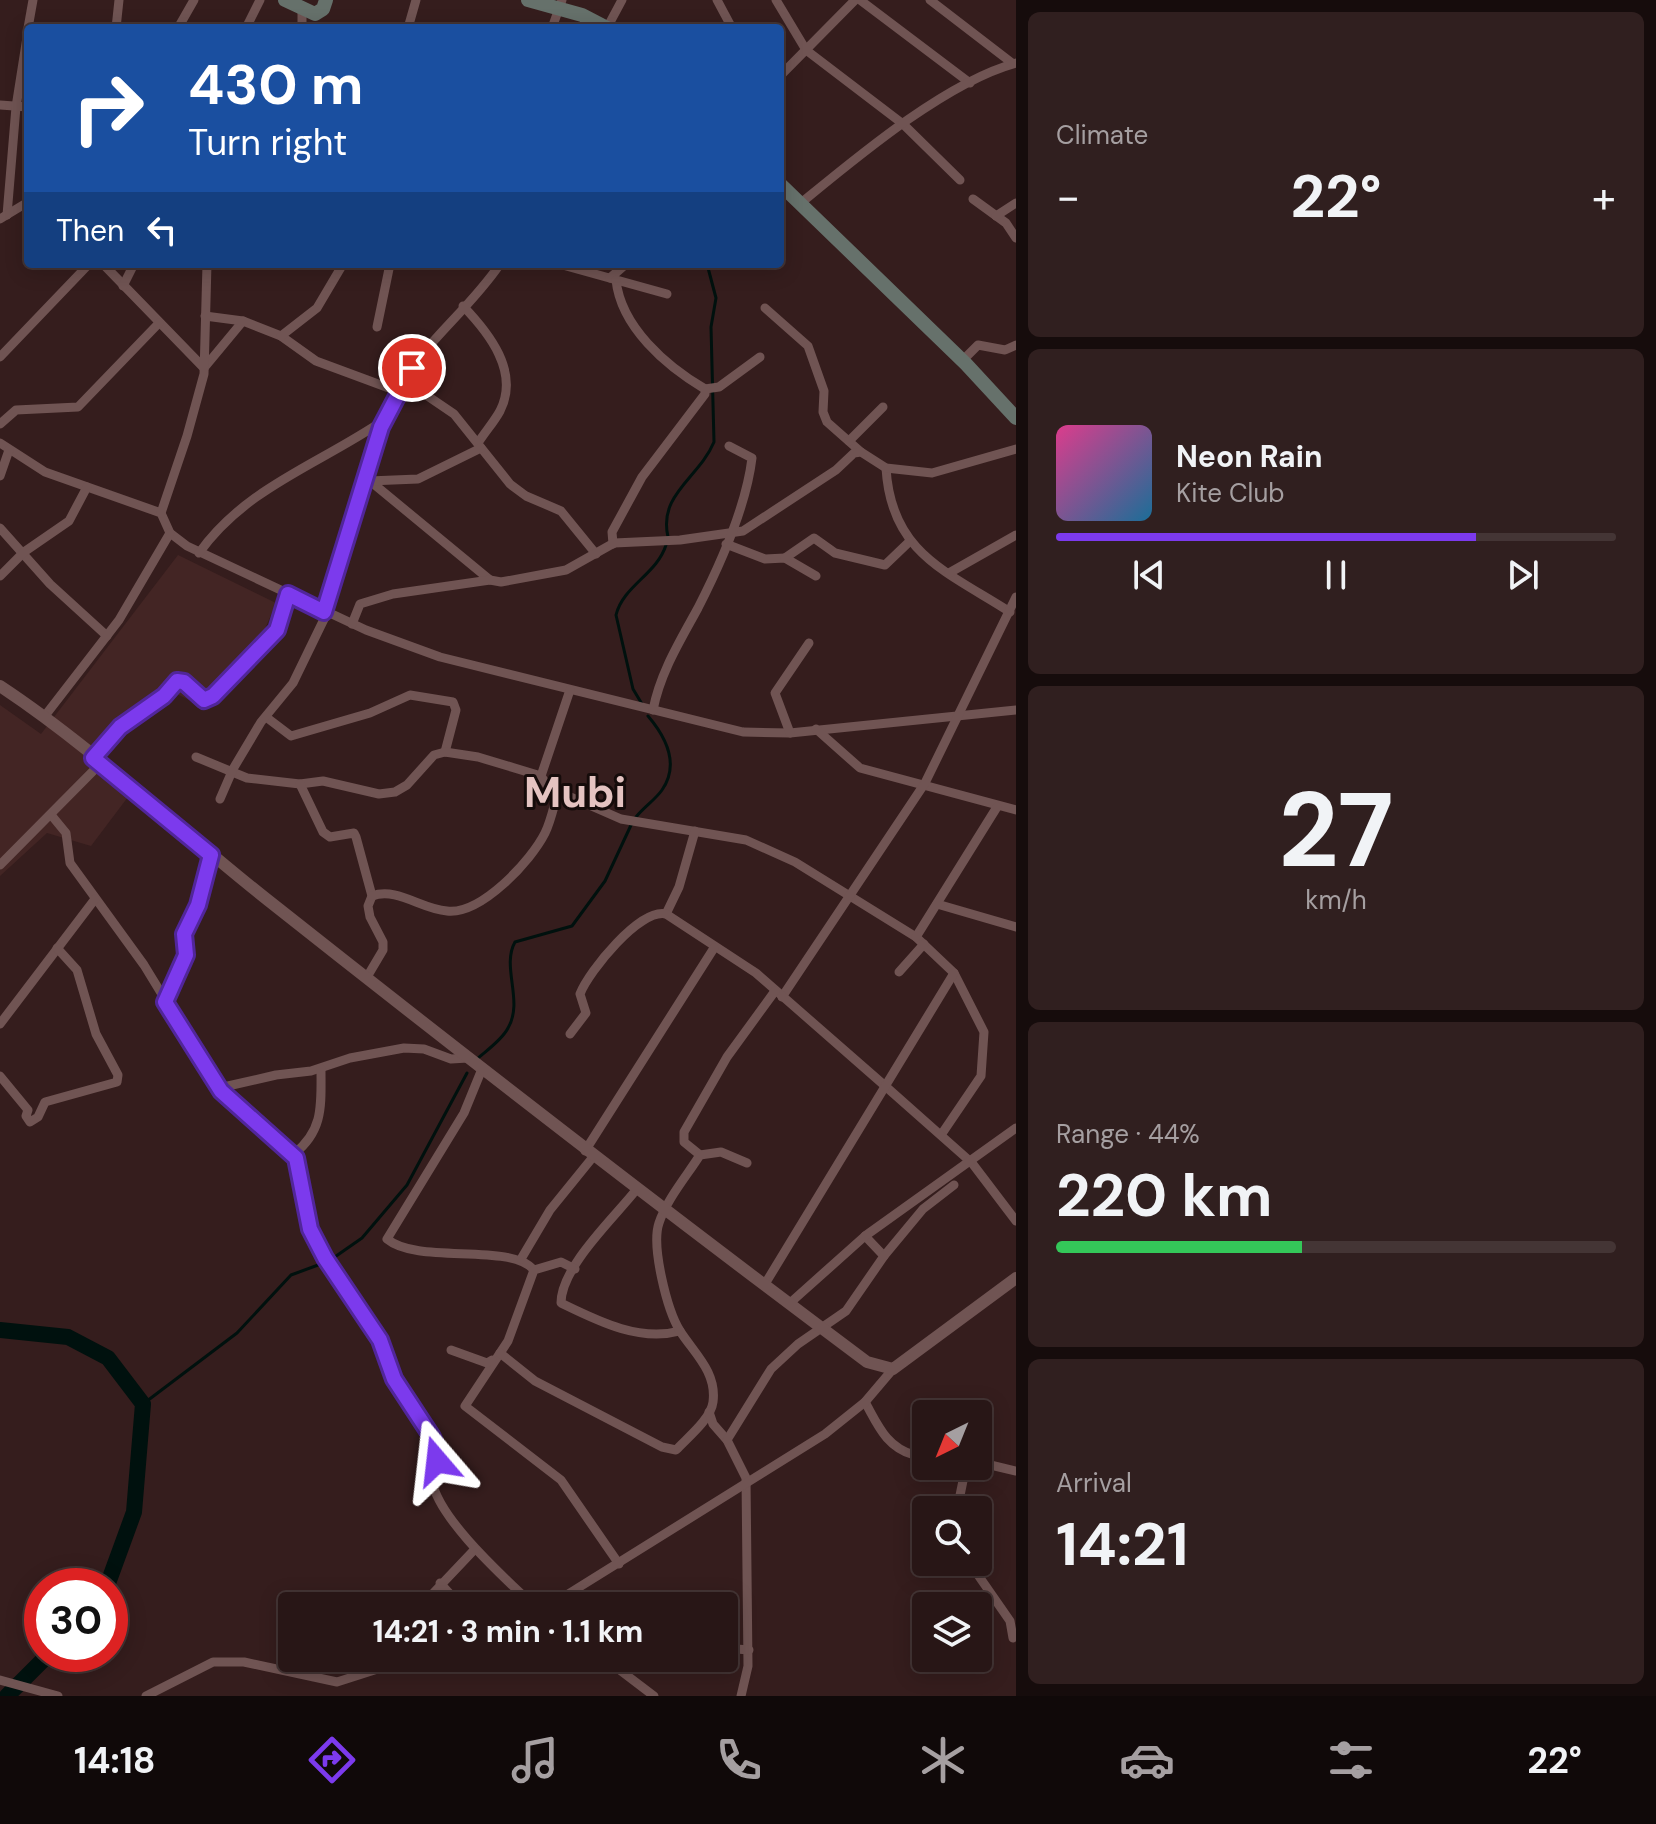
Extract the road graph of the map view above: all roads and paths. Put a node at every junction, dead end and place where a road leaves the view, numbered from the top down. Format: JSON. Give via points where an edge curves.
{"nodes":[{"id":1,"x":33,"y":0,"type":"edge"},
{"id":2,"x":119,"y":0,"type":"edge"},
{"id":3,"x":194,"y":0,"type":"edge"},
{"id":4,"x":260,"y":0,"type":"edge"},
{"id":5,"x":285,"y":0,"type":"edge"},
{"id":6,"x":338,"y":0,"type":"edge"},
{"id":7,"x":416,"y":0,"type":"edge"},
{"id":8,"x":528,"y":0,"type":"edge"},
{"id":9,"x":622,"y":0,"type":"edge"},
{"id":10,"x":717,"y":0,"type":"edge"},
{"id":11,"x":776,"y":0,"type":"edge"},
{"id":12,"x":857,"y":0,"type":"edge"},
{"id":13,"x":930,"y":0,"type":"edge"},
{"id":14,"x":561,"y":4,"type":"edge"},
{"id":15,"x":311,"y":6,"type":"edge"},
{"id":16,"x":29,"y":24,"type":"edge"},
{"id":17,"x":116,"y":24,"type":"edge"},
{"id":18,"x":180,"y":24,"type":"edge"},
{"id":19,"x":248,"y":24,"type":"edge"},
{"id":20,"x":409,"y":24,"type":"edge"},
{"id":21,"x":554,"y":24,"type":"edge"},
{"id":22,"x":599,"y":24,"type":"edge"},
{"id":23,"x":609,"y":24,"type":"edge"},
{"id":24,"x":729,"y":24,"type":"edge"},
{"id":25,"x":806,"y":50,"type":"junction"},
{"id":26,"x":24,"y":56,"type":"edge"},
{"id":27,"x":1014,"y":63,"type":"edge"},
{"id":28,"x":784,"y":72,"type":"edge"},
{"id":29,"x":970,"y":83,"type":"junction"},
{"id":30,"x":0,"y":105,"type":"edge"},
{"id":31,"x":16,"y":107,"type":"junction"},
{"id":32,"x":24,"y":107,"type":"edge"},
{"id":33,"x":903,"y":124,"type":"junction"},
{"id":34,"x":960,"y":180,"type":"dead end"},
{"id":35,"x":784,"y":188,"type":"edge"},
{"id":36,"x":973,"y":199,"type":"dead end"},
{"id":37,"x":801,"y":203,"type":"junction"},
{"id":38,"x":1016,"y":203,"type":"edge"},
{"id":39,"x":24,"y":204,"type":"edge"},
{"id":40,"x":996,"y":216,"type":"junction"},
{"id":41,"x":3,"y":217,"type":"edge"},
{"id":42,"x":1016,"y":238,"type":"edge"},
{"id":43,"x":85,"y":268,"type":"edge"},
{"id":44,"x":107,"y":268,"type":"edge"},
{"id":45,"x":132,"y":268,"type":"edge"},
{"id":46,"x":207,"y":268,"type":"edge"},
{"id":47,"x":341,"y":268,"type":"edge"},
{"id":48,"x":389,"y":268,"type":"edge"},
{"id":49,"x":496,"y":268,"type":"edge"},
{"id":50,"x":573,"y":268,"type":"edge"},
{"id":51,"x":623,"y":268,"type":"edge"},
{"id":52,"x":613,"y":279,"type":"junction"},
{"id":53,"x":123,"y":286,"type":"junction"},
{"id":54,"x":667,"y":294,"type":"dead end"},
{"id":55,"x":463,"y":306,"type":"junction"},
{"id":56,"x":765,"y":308,"type":"dead end"},
{"id":57,"x":205,"y":316,"type":"junction"},
{"id":58,"x":243,"y":321,"type":"junction"},
{"id":59,"x":159,"y":323,"type":"junction"},
{"id":60,"x":377,"y":327,"type":"dead end"},
{"id":61,"x":281,"y":336,"type":"junction"},
{"id":62,"x":1016,"y":345,"type":"edge"},
{"id":63,"x":0,"y":357,"type":"edge"},
{"id":64,"x":760,"y":357,"type":"dead end"},
{"id":65,"x":962,"y":361,"type":"junction"},
{"id":66,"x":204,"y":368,"type":"junction"},
{"id":67,"x":404,"y":380,"type":"junction"},
{"id":68,"x":706,"y":389,"type":"junction"},
{"id":69,"x":397,"y":391,"type":"junction"},
{"id":70,"x":883,"y":407,"type":"dead end"},
{"id":71,"x":1016,"y":418,"type":"edge"},
{"id":72,"x":384,"y":420,"type":"junction"},
{"id":73,"x":0,"y":424,"type":"edge"},
{"id":74,"x":849,"y":441,"type":"junction"},
{"id":75,"x":0,"y":443,"type":"edge"},
{"id":76,"x":480,"y":446,"type":"junction"},
{"id":77,"x":729,"y":446,"type":"dead end"},
{"id":78,"x":1016,"y":449,"type":"edge"},
{"id":79,"x":9,"y":450,"type":"junction"},
{"id":80,"x":861,"y":452,"type":"junction"},
{"id":81,"x":886,"y":468,"type":"junction"},
{"id":82,"x":0,"y":476,"type":"edge"},
{"id":83,"x":367,"y":478,"type":"junction"},
{"id":84,"x":87,"y":487,"type":"junction"},
{"id":85,"x":161,"y":513,"type":"junction"},
{"id":86,"x":0,"y":528,"type":"edge"},
{"id":87,"x":170,"y":533,"type":"junction"},
{"id":88,"x":1016,"y":535,"type":"edge"},
{"id":89,"x":728,"y":539,"type":"junction"},
{"id":90,"x":909,"y":542,"type":"junction"},
{"id":91,"x":613,"y":544,"type":"junction"},
{"id":92,"x":24,"y":552,"type":"junction"},
{"id":93,"x":199,"y":553,"type":"junction"},
{"id":94,"x":596,"y":554,"type":"junction"},
{"id":95,"x":785,"y":558,"type":"junction"},
{"id":96,"x":949,"y":573,"type":"junction"},
{"id":97,"x":0,"y":576,"type":"edge"},
{"id":98,"x":816,"y":576,"type":"dead end"},
{"id":99,"x":490,"y":580,"type":"junction"},
{"id":100,"x":288,"y":594,"type":"junction"},
{"id":101,"x":1016,"y":597,"type":"edge"},
{"id":102,"x":1010,"y":612,"type":"junction"},
{"id":103,"x":325,"y":613,"type":"junction"},
{"id":104,"x":352,"y":624,"type":"junction"},
{"id":105,"x":107,"y":636,"type":"junction"},
{"id":106,"x":809,"y":643,"type":"dead end"},
{"id":107,"x":0,"y":686,"type":"edge"},
{"id":108,"x":570,"y":690,"type":"junction"},
{"id":109,"x":653,"y":710,"type":"junction"},
{"id":110,"x":1016,"y":710,"type":"edge"},
{"id":111,"x":960,"y":716,"type":"junction"},
{"id":112,"x":44,"y":717,"type":"junction"},
{"id":113,"x":266,"y":717,"type":"junction"},
{"id":114,"x":816,"y":729,"type":"junction"},
{"id":115,"x":790,"y":733,"type":"junction"},
{"id":116,"x":445,"y":752,"type":"junction"},
{"id":117,"x":196,"y":757,"type":"dead end"},
{"id":118,"x":96,"y":761,"type":"junction"},
{"id":119,"x":232,"y":773,"type":"junction"},
{"id":120,"x":541,"y":776,"type":"junction"},
{"id":121,"x":925,"y":783,"type":"junction"},
{"id":122,"x":300,"y":784,"type":"junction"},
{"id":123,"x":558,"y":792,"type":"junction"},
{"id":124,"x":220,"y":799,"type":"dead end"},
{"id":125,"x":997,"y":807,"type":"junction"},
{"id":126,"x":1016,"y":810,"type":"edge"},
{"id":127,"x":52,"y":816,"type":"junction"},
{"id":128,"x":695,"y":831,"type":"junction"},
{"id":129,"x":211,"y":855,"type":"junction"},
{"id":130,"x":0,"y":865,"type":"edge"},
{"id":131,"x":372,"y":896,"type":"junction"},
{"id":132,"x":850,"y":897,"type":"junction"},
{"id":133,"x":95,"y":899,"type":"junction"},
{"id":134,"x":937,"y":904,"type":"junction"},
{"id":135,"x":666,"y":914,"type":"junction"},
{"id":136,"x":1016,"y":927,"type":"edge"},
{"id":137,"x":920,"y":940,"type":"junction"},
{"id":138,"x":57,"y":948,"type":"junction"},
{"id":139,"x":714,"y":948,"type":"junction"},
{"id":140,"x":899,"y":972,"type":"dead end"},
{"id":141,"x":954,"y":973,"type":"junction"},
{"id":142,"x":367,"y":977,"type":"junction"},
{"id":143,"x":778,"y":994,"type":"junction"},
{"id":144,"x":165,"y":1002,"type":"junction"},
{"id":145,"x":0,"y":1024,"type":"edge"},
{"id":146,"x":570,"y":1034,"type":"dead end"},
{"id":147,"x":468,"y":1058,"type":"junction"},
{"id":148,"x":321,"y":1069,"type":"junction"},
{"id":149,"x":482,"y":1069,"type":"junction"},
{"id":150,"x":0,"y":1076,"type":"edge"},
{"id":151,"x":884,"y":1085,"type":"junction"},
{"id":152,"x":219,"y":1088,"type":"junction"},
{"id":153,"x":1016,"y":1128,"type":"edge"},
{"id":154,"x":941,"y":1135,"type":"junction"},
{"id":155,"x":294,"y":1154,"type":"junction"},
{"id":156,"x":589,"y":1154,"type":"junction"},
{"id":157,"x":700,"y":1155,"type":"junction"},
{"id":158,"x":747,"y":1163,"type":"dead end"},
{"id":159,"x":972,"y":1163,"type":"junction"},
{"id":160,"x":954,"y":1185,"type":"dead end"},
{"id":161,"x":636,"y":1190,"type":"junction"},
{"id":162,"x":664,"y":1210,"type":"junction"},
{"id":163,"x":1016,"y":1221,"type":"edge"},
{"id":164,"x":865,"y":1236,"type":"junction"},
{"id":165,"x":884,"y":1256,"type":"junction"},
{"id":166,"x":521,"y":1259,"type":"junction"},
{"id":167,"x":575,"y":1269,"type":"junction"},
{"id":168,"x":534,"y":1270,"type":"junction"},
{"id":169,"x":1016,"y":1278,"type":"edge"},
{"id":170,"x":765,"y":1284,"type":"junction"},
{"id":171,"x":790,"y":1303,"type":"junction"},
{"id":172,"x":822,"y":1328,"type":"junction"},
{"id":173,"x":680,"y":1331,"type":"junction"},
{"id":174,"x":451,"y":1350,"type":"dead end"},
{"id":175,"x":496,"y":1357,"type":"junction"},
{"id":176,"x":893,"y":1369,"type":"junction"},
{"id":177,"x":865,"y":1402,"type":"junction"},
{"id":178,"x":709,"y":1412,"type":"junction"},
{"id":179,"x":727,"y":1440,"type":"junction"},
{"id":180,"x":912,"y":1454,"type":"edge"},
{"id":181,"x":992,"y":1465,"type":"edge"},
{"id":182,"x":1016,"y":1471,"type":"edge"},
{"id":183,"x":745,"y":1485,"type":"junction"},
{"id":184,"x":475,"y":1549,"type":"junction"},
{"id":185,"x":619,"y":1564,"type":"junction"},
{"id":186,"x":979,"y":1576,"type":"edge"},
{"id":187,"x":440,"y":1583,"type":"junction"},
{"id":188,"x":433,"y":1592,"type":"edge"},
{"id":189,"x":448,"y":1592,"type":"edge"},
{"id":190,"x":520,"y":1592,"type":"edge"},
{"id":191,"x":572,"y":1592,"type":"edge"},
{"id":192,"x":1015,"y":1638,"type":"edge"},
{"id":193,"x":738,"y":1649,"type":"edge"},
{"id":194,"x":749,"y":1650,"type":"junction"},
{"id":195,"x":278,"y":1669,"type":"edge"},
{"id":196,"x":290,"y":1672,"type":"edge"},
{"id":197,"x":364,"y":1672,"type":"edge"},
{"id":198,"x":623,"y":1672,"type":"edge"},
{"id":199,"x":0,"y":1680,"type":"edge"},
{"id":200,"x":58,"y":1696,"type":"edge"},
{"id":201,"x":146,"y":1696,"type":"edge"},
{"id":202,"x":654,"y":1696,"type":"edge"},
{"id":203,"x":741,"y":1696,"type":"edge"}],
"edges":[{"from":1,"to":16,"type":"street"},
{"from":2,"to":17,"type":"street"},
{"from":3,"to":18,"type":"street"},
{"from":4,"to":19,"type":"street"},
{"from":5,"to":15,"type":"main road"},
{"from":6,"to":15,"type":"main road"},
{"from":7,"to":20,"type":"street"},
{"from":8,"to":14,"type":"main road"},
{"from":9,"to":23,"type":"street"},
{"from":10,"to":24,"type":"street"},
{"from":11,"to":25,"type":"street"},
{"from":12,"to":25,"type":"street"},
{"from":12,"to":29,"type":"street"},
{"from":13,"to":27,"type":"street"},
{"from":14,"to":21,"type":"street"},
{"from":14,"to":22,"type":"main road"},
{"from":25,"to":28,"type":"street"},
{"from":25,"to":33,"type":"street"},
{"from":26,"to":31,"type":"street"},
{"from":27,"to":29,"type":"street"},
{"from":29,"to":33,"type":"street"},
{"from":30,"to":31,"type":"street"},
{"from":31,"to":32,"type":"street"},
{"from":31,"to":41,"type":"street"},
{"from":33,"to":34,"type":"street"},
{"from":33,"to":37,"type":"street"},
{"from":35,"to":37,"type":"main road"},
{"from":36,"to":40,"type":"street"},
{"from":37,"to":65,"type":"main road"},
{"from":38,"to":40,"type":"street"},
{"from":39,"to":41,"type":"street"},
{"from":40,"to":42,"type":"street"},
{"from":43,"to":63,"type":"street"},
{"from":44,"to":53,"type":"street"},
{"from":45,"to":53,"type":"street"},
{"from":46,"to":57,"type":"street"},
{"from":47,"to":61,"type":"street","via":[[317,308]]},
{"from":48,"to":60,"type":"street"},
{"from":49,"to":55,"type":"street"},
{"from":50,"to":52,"type":"street"},
{"from":51,"to":52,"type":"street"},
{"from":52,"to":54,"type":"street"},
{"from":52,"to":68,"type":"street","via":[[626,317],[674,368]]},
{"from":53,"to":59,"type":"street"},
{"from":55,"to":67,"type":"street"},
{"from":55,"to":76,"type":"street","via":[[490,340],[507,377],[499,414]]},
{"from":56,"to":74,"type":"street","via":[[808,346],[824,391],[823,412]]},
{"from":57,"to":58,"type":"street"},
{"from":57,"to":66,"type":"street"},
{"from":58,"to":61,"type":"street"},
{"from":58,"to":66,"type":"street"},
{"from":59,"to":66,"type":"street"},
{"from":59,"to":73,"type":"street","via":[[78,407],[16,410]]},
{"from":61,"to":69,"type":"street","via":[[316,361]]},
{"from":62,"to":65,"type":"street","via":[[1005,350],[978,345]]},
{"from":64,"to":68,"type":"street","via":[[719,387]]},
{"from":65,"to":71,"type":"main road"},
{"from":66,"to":85,"type":"street"},
{"from":67,"to":69,"type":"street"},
{"from":67,"to":76,"type":"street","via":[[454,414]]},
{"from":68,"to":91,"type":"street","via":[[704,399],[642,477],[612,532]]},
{"from":69,"to":72,"type":"street"},
{"from":70,"to":74,"type":"street"},
{"from":72,"to":83,"type":"street"},
{"from":72,"to":93,"type":"street","via":[[264,488]]},
{"from":74,"to":80,"type":"street"},
{"from":75,"to":79,"type":"street"},
{"from":76,"to":83,"type":"street","via":[[418,479]]},
{"from":76,"to":94,"type":"street","via":[[510,484],[561,511]]},
{"from":77,"to":89,"type":"street","via":[[752,458]]},
{"from":78,"to":81,"type":"street","via":[[932,473]]},
{"from":79,"to":82,"type":"street"},
{"from":79,"to":84,"type":"street","via":[[45,472]]},
{"from":80,"to":81,"type":"street"},
{"from":80,"to":89,"type":"street"},
{"from":81,"to":90,"type":"street","via":[[892,510]]},
{"from":83,"to":99,"type":"street"},
{"from":83,"to":103,"type":"street"},
{"from":84,"to":85,"type":"street"},
{"from":84,"to":92,"type":"street","via":[[69,521]]},
{"from":85,"to":87,"type":"street"},
{"from":86,"to":92,"type":"street"},
{"from":87,"to":93,"type":"street"},
{"from":87,"to":105,"type":"street"},
{"from":88,"to":96,"type":"street"},
{"from":89,"to":91,"type":"street"},
{"from":89,"to":95,"type":"street","via":[[765,559]]},
{"from":89,"to":109,"type":"street","via":[[675,649]]},
{"from":90,"to":95,"type":"street","via":[[885,565],[835,553],[814,538]]},
{"from":90,"to":96,"type":"street"},
{"from":91,"to":94,"type":"street"},
{"from":92,"to":97,"type":"street"},
{"from":92,"to":105,"type":"street"},
{"from":93,"to":100,"type":"street"},
{"from":94,"to":99,"type":"street","via":[[566,570]]},
{"from":95,"to":98,"type":"street"},
{"from":96,"to":102,"type":"street"},
{"from":99,"to":104,"type":"street","via":[[371,600],[355,609]]},
{"from":100,"to":103,"type":"street"},
{"from":100,"to":118,"type":"street","via":[[277,630],[213,696],[204,700],[177,681],[120,727]]},
{"from":101,"to":102,"type":"street"},
{"from":102,"to":111,"type":"street"},
{"from":103,"to":104,"type":"street"},
{"from":103,"to":113,"type":"street","via":[[293,683]]},
{"from":104,"to":108,"type":"street","via":[[440,657]]},
{"from":105,"to":112,"type":"street"},
{"from":106,"to":115,"type":"street","via":[[775,693]]},
{"from":107,"to":112,"type":"street"},
{"from":108,"to":109,"type":"street"},
{"from":108,"to":120,"type":"street"},
{"from":109,"to":115,"type":"street","via":[[728,730]]},
{"from":110,"to":111,"type":"street"},
{"from":111,"to":114,"type":"street"},
{"from":111,"to":121,"type":"street"},
{"from":112,"to":118,"type":"street"},
{"from":113,"to":116,"type":"street","via":[[291,736],[301,735],[410,695],[440,698],[453,702],[456,710]]},
{"from":113,"to":119,"type":"street"},
{"from":114,"to":115,"type":"street"},
{"from":114,"to":121,"type":"street","via":[[852,764]]},
{"from":116,"to":120,"type":"street"},
{"from":116,"to":122,"type":"street","via":[[427,759],[395,792],[379,794],[323,781]]},
{"from":117,"to":119,"type":"street"},
{"from":118,"to":127,"type":"street"},
{"from":118,"to":129,"type":"street"},
{"from":119,"to":122,"type":"street"},
{"from":119,"to":124,"type":"street"},
{"from":120,"to":123,"type":"street"},
{"from":121,"to":125,"type":"street"},
{"from":121,"to":132,"type":"street"},
{"from":122,"to":131,"type":"street","via":[[323,832],[330,837],[354,833]]},
{"from":123,"to":128,"type":"street","via":[[621,819]]},
{"from":123,"to":131,"type":"street","via":[[538,845],[478,902],[451,912],[407,896]]},
{"from":125,"to":126,"type":"street"},
{"from":125,"to":134,"type":"street"},
{"from":127,"to":130,"type":"street"},
{"from":127,"to":133,"type":"street","via":[[66,833],[70,863]]},
{"from":128,"to":132,"type":"street","via":[[746,840],[795,862]]},
{"from":128,"to":135,"type":"street"},
{"from":129,"to":142,"type":"street"},
{"from":129,"to":144,"type":"street","via":[[184,934],[186,955]]},
{"from":131,"to":142,"type":"street","via":[[370,917],[383,950]]},
{"from":132,"to":137,"type":"street"},
{"from":132,"to":143,"type":"street"},
{"from":133,"to":138,"type":"street"},
{"from":133,"to":144,"type":"street"},
{"from":134,"to":136,"type":"street"},
{"from":134,"to":137,"type":"street"},
{"from":135,"to":139,"type":"street"},
{"from":135,"to":146,"type":"street","via":[[646,918],[595,967],[580,994],[586,1013]]},
{"from":137,"to":140,"type":"street"},
{"from":137,"to":141,"type":"street"},
{"from":138,"to":145,"type":"street"},
{"from":138,"to":150,"type":"street","via":[[77,970],[117,1082],[45,1102],[30,1122],[28,1110]]},
{"from":139,"to":143,"type":"street","via":[[756,973]]},
{"from":139,"to":156,"type":"street"},
{"from":141,"to":151,"type":"street"},
{"from":141,"to":154,"type":"street","via":[[981,1024],[984,1045],[981,1076]]},
{"from":142,"to":147,"type":"street"},
{"from":143,"to":151,"type":"street"},
{"from":143,"to":157,"type":"street","via":[[727,1057],[684,1132],[684,1142]]},
{"from":144,"to":152,"type":"street"},
{"from":147,"to":148,"type":"street","via":[[404,1048]]},
{"from":147,"to":149,"type":"street"},
{"from":148,"to":152,"type":"street"},
{"from":148,"to":155,"type":"street","via":[[317,1129]]},
{"from":149,"to":156,"type":"street"},
{"from":149,"to":166,"type":"street","via":[[464,1113],[387,1239],[424,1251]]},
{"from":151,"to":154,"type":"street"},
{"from":151,"to":170,"type":"street"},
{"from":152,"to":155,"type":"street"},
{"from":153,"to":159,"type":"street"},
{"from":154,"to":159,"type":"street"},
{"from":155,"to":184,"type":"street","via":[[310,1229],[380,1340],[404,1397],[432,1437],[438,1451],[432,1480]]},
{"from":156,"to":161,"type":"street"},
{"from":156,"to":166,"type":"street"},
{"from":157,"to":158,"type":"street","via":[[721,1152]]},
{"from":157,"to":162,"type":"street"},
{"from":159,"to":163,"type":"street"},
{"from":159,"to":164,"type":"street"},
{"from":160,"to":165,"type":"street","via":[[923,1209]]},
{"from":161,"to":162,"type":"street"},
{"from":161,"to":167,"type":"street","via":[[581,1252]]},
{"from":162,"to":170,"type":"street"},
{"from":162,"to":173,"type":"street","via":[[657,1228],[660,1257],[665,1294]]},
{"from":164,"to":165,"type":"street"},
{"from":164,"to":171,"type":"street"},
{"from":165,"to":172,"type":"street","via":[[846,1311]]},
{"from":166,"to":168,"type":"street"},
{"from":167,"to":168,"type":"street","via":[[561,1262]]},
{"from":167,"to":173,"type":"street","via":[[561,1303],[630,1333]]},
{"from":168,"to":175,"type":"street"},
{"from":169,"to":176,"type":"street"},
{"from":170,"to":171,"type":"street"},
{"from":171,"to":172,"type":"street"},
{"from":172,"to":176,"type":"street","via":[[867,1362]]},
{"from":172,"to":179,"type":"street","via":[[771,1369]]},
{"from":173,"to":178,"type":"street","via":[[713,1386]]},
{"from":174,"to":175,"type":"street","via":[[487,1363]]},
{"from":175,"to":178,"type":"street","via":[[672,1451]]},
{"from":175,"to":185,"type":"street","via":[[466,1408],[561,1480]]},
{"from":176,"to":177,"type":"street"},
{"from":177,"to":180,"type":"street","via":[[879,1431]]},
{"from":177,"to":183,"type":"street"},
{"from":178,"to":179,"type":"street"},
{"from":179,"to":183,"type":"street","via":[[745,1470]]},
{"from":181,"to":182,"type":"street"},
{"from":183,"to":185,"type":"street"},
{"from":183,"to":194,"type":"street"},
{"from":184,"to":187,"type":"street"},
{"from":184,"to":190,"type":"street"},
{"from":185,"to":191,"type":"street"},
{"from":186,"to":192,"type":"street","via":[[1010,1621]]},
{"from":187,"to":188,"type":"street"},
{"from":187,"to":189,"type":"street"},
{"from":193,"to":194,"type":"street"},
{"from":194,"to":203,"type":"street"},
{"from":195,"to":201,"type":"street","via":[[213,1662]]},
{"from":196,"to":197,"type":"street","via":[[337,1682]]},
{"from":198,"to":202,"type":"street"},
{"from":199,"to":200,"type":"street"}]}
